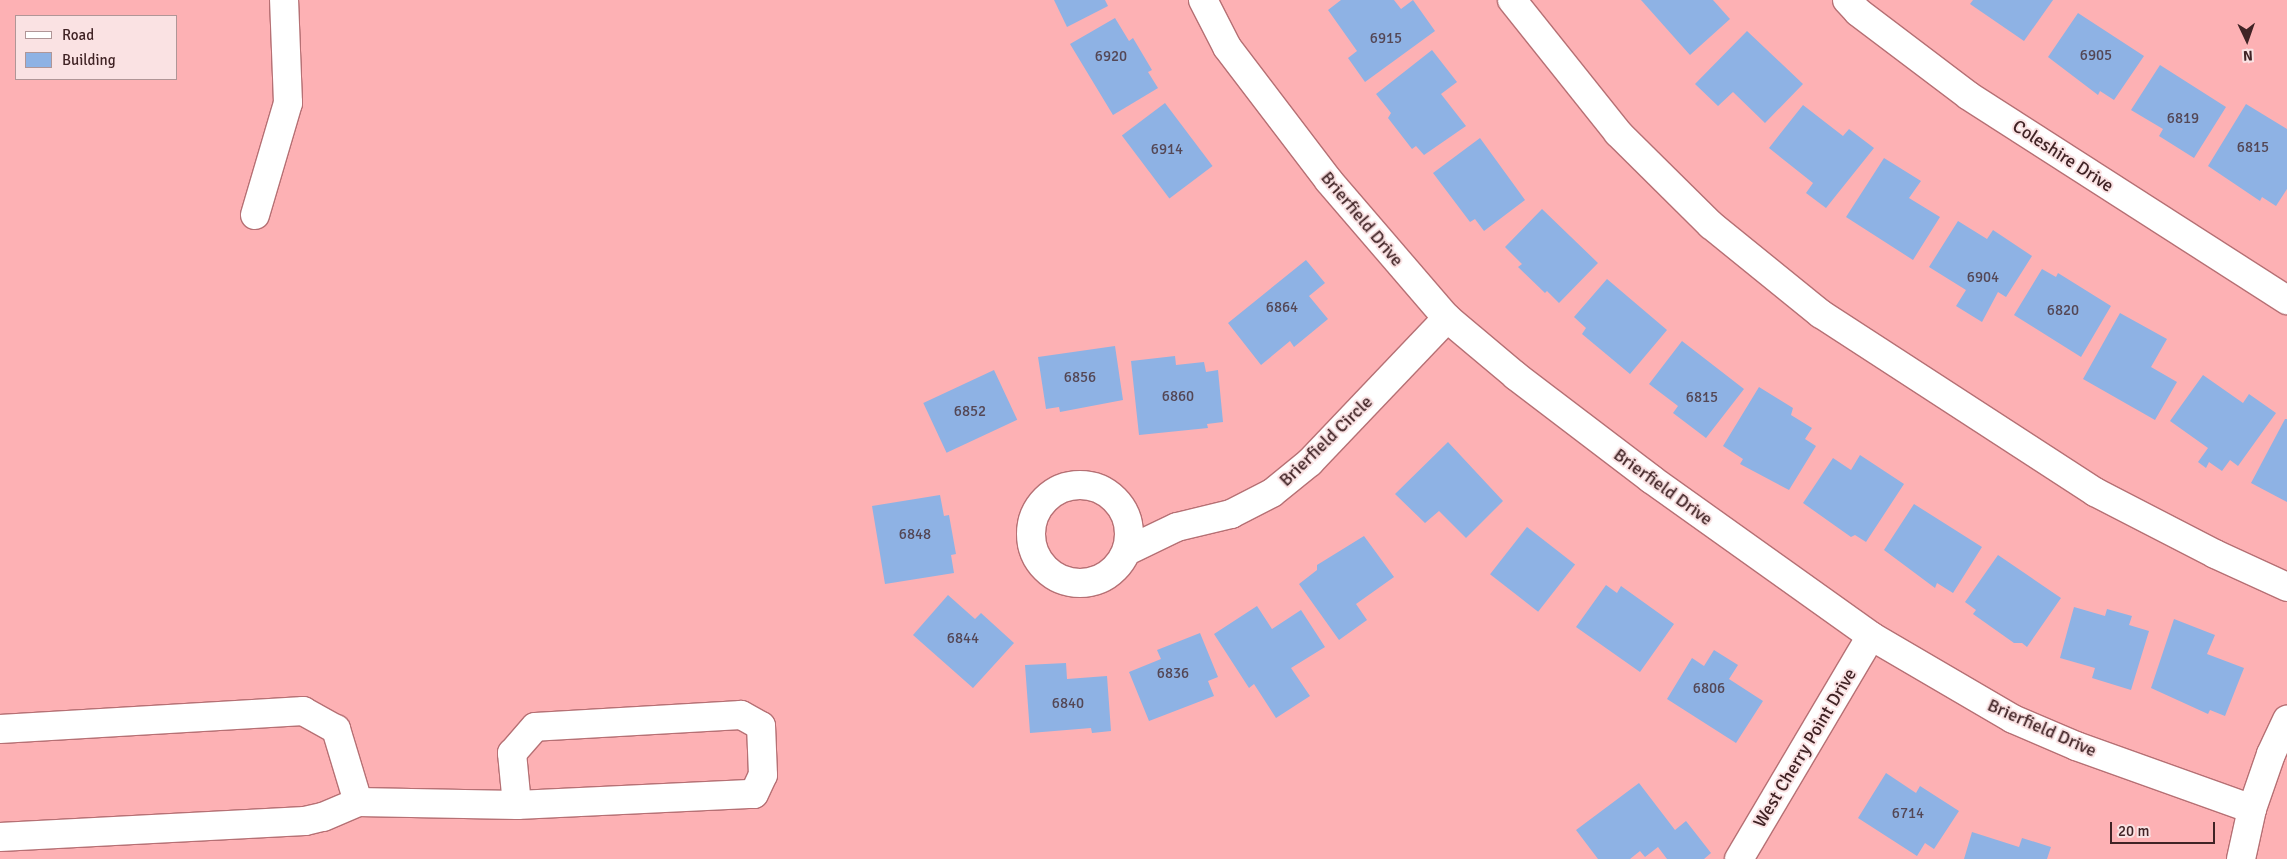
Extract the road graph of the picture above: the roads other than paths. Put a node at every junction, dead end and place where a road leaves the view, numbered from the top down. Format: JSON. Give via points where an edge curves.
{"nodes":[{"id":1,"x":284,"y":0,"type":"edge"},
{"id":2,"x":1203,"y":0,"type":"edge"},
{"id":3,"x":1512,"y":0,"type":"edge"},
{"id":4,"x":1847,"y":0,"type":"edge"},
{"id":5,"x":255,"y":215,"type":"dead end"},
{"id":6,"x":2287,"y":300,"type":"edge"},
{"id":7,"x":1447,"y":318,"type":"junction"},
{"id":8,"x":1127,"y":551,"type":"dead end"},
{"id":9,"x":2287,"y":587,"type":"edge"},
{"id":10,"x":1871,"y":636,"type":"junction"},
{"id":11,"x":2287,"y":718,"type":"edge"},
{"id":12,"x":0,"y":729,"type":"edge"},
{"id":13,"x":358,"y":802,"type":"junction"},
{"id":14,"x":517,"y":805,"type":"junction"},
{"id":15,"x":2252,"y":809,"type":"junction"},
{"id":16,"x":0,"y":837,"type":"edge"},
{"id":17,"x":1739,"y":859,"type":"edge"},
{"id":18,"x":2241,"y":859,"type":"edge"}],
"edges":[{"from":1,"to":5,"type":"street","via":[[288,103]]},
{"from":2,"to":7,"type":"street","name":"Brierfield Drive","via":[[1227,47],[1329,182]]},
{"from":3,"to":9,"type":"street","via":[[1618,133],[1711,225],[1821,314],[2095,492]]},
{"from":4,"to":6,"type":"street","name":"Coleshire Drive","via":[[1858,12],[1969,96]]},
{"from":7,"to":8,"type":"street","name":"Brierfield Circle","via":[[1310,462],[1272,492],[1231,514],[1177,527]]},
{"from":7,"to":10,"type":"street","name":"Brierfield Drive","via":[[1516,376],[1651,479]]},
{"from":10,"to":15,"type":"street","name":"Brierfield Drive","via":[[2013,719],[2076,746]]},
{"from":10,"to":17,"type":"street","name":"West Cherry Point Drive"},
{"from":11,"to":15,"type":"street"},
{"from":12,"to":13,"type":"street","via":[[303,711],[336,729]]},
{"from":13,"to":14,"type":"street"},
{"from":13,"to":16,"type":"street","via":[[323,817],[305,820]]},
{"from":14,"to":14,"type":"street","via":[[512,753],[535,726],[741,715],[761,726],[763,775],[754,794]]},
{"from":15,"to":18,"type":"street"}]}
